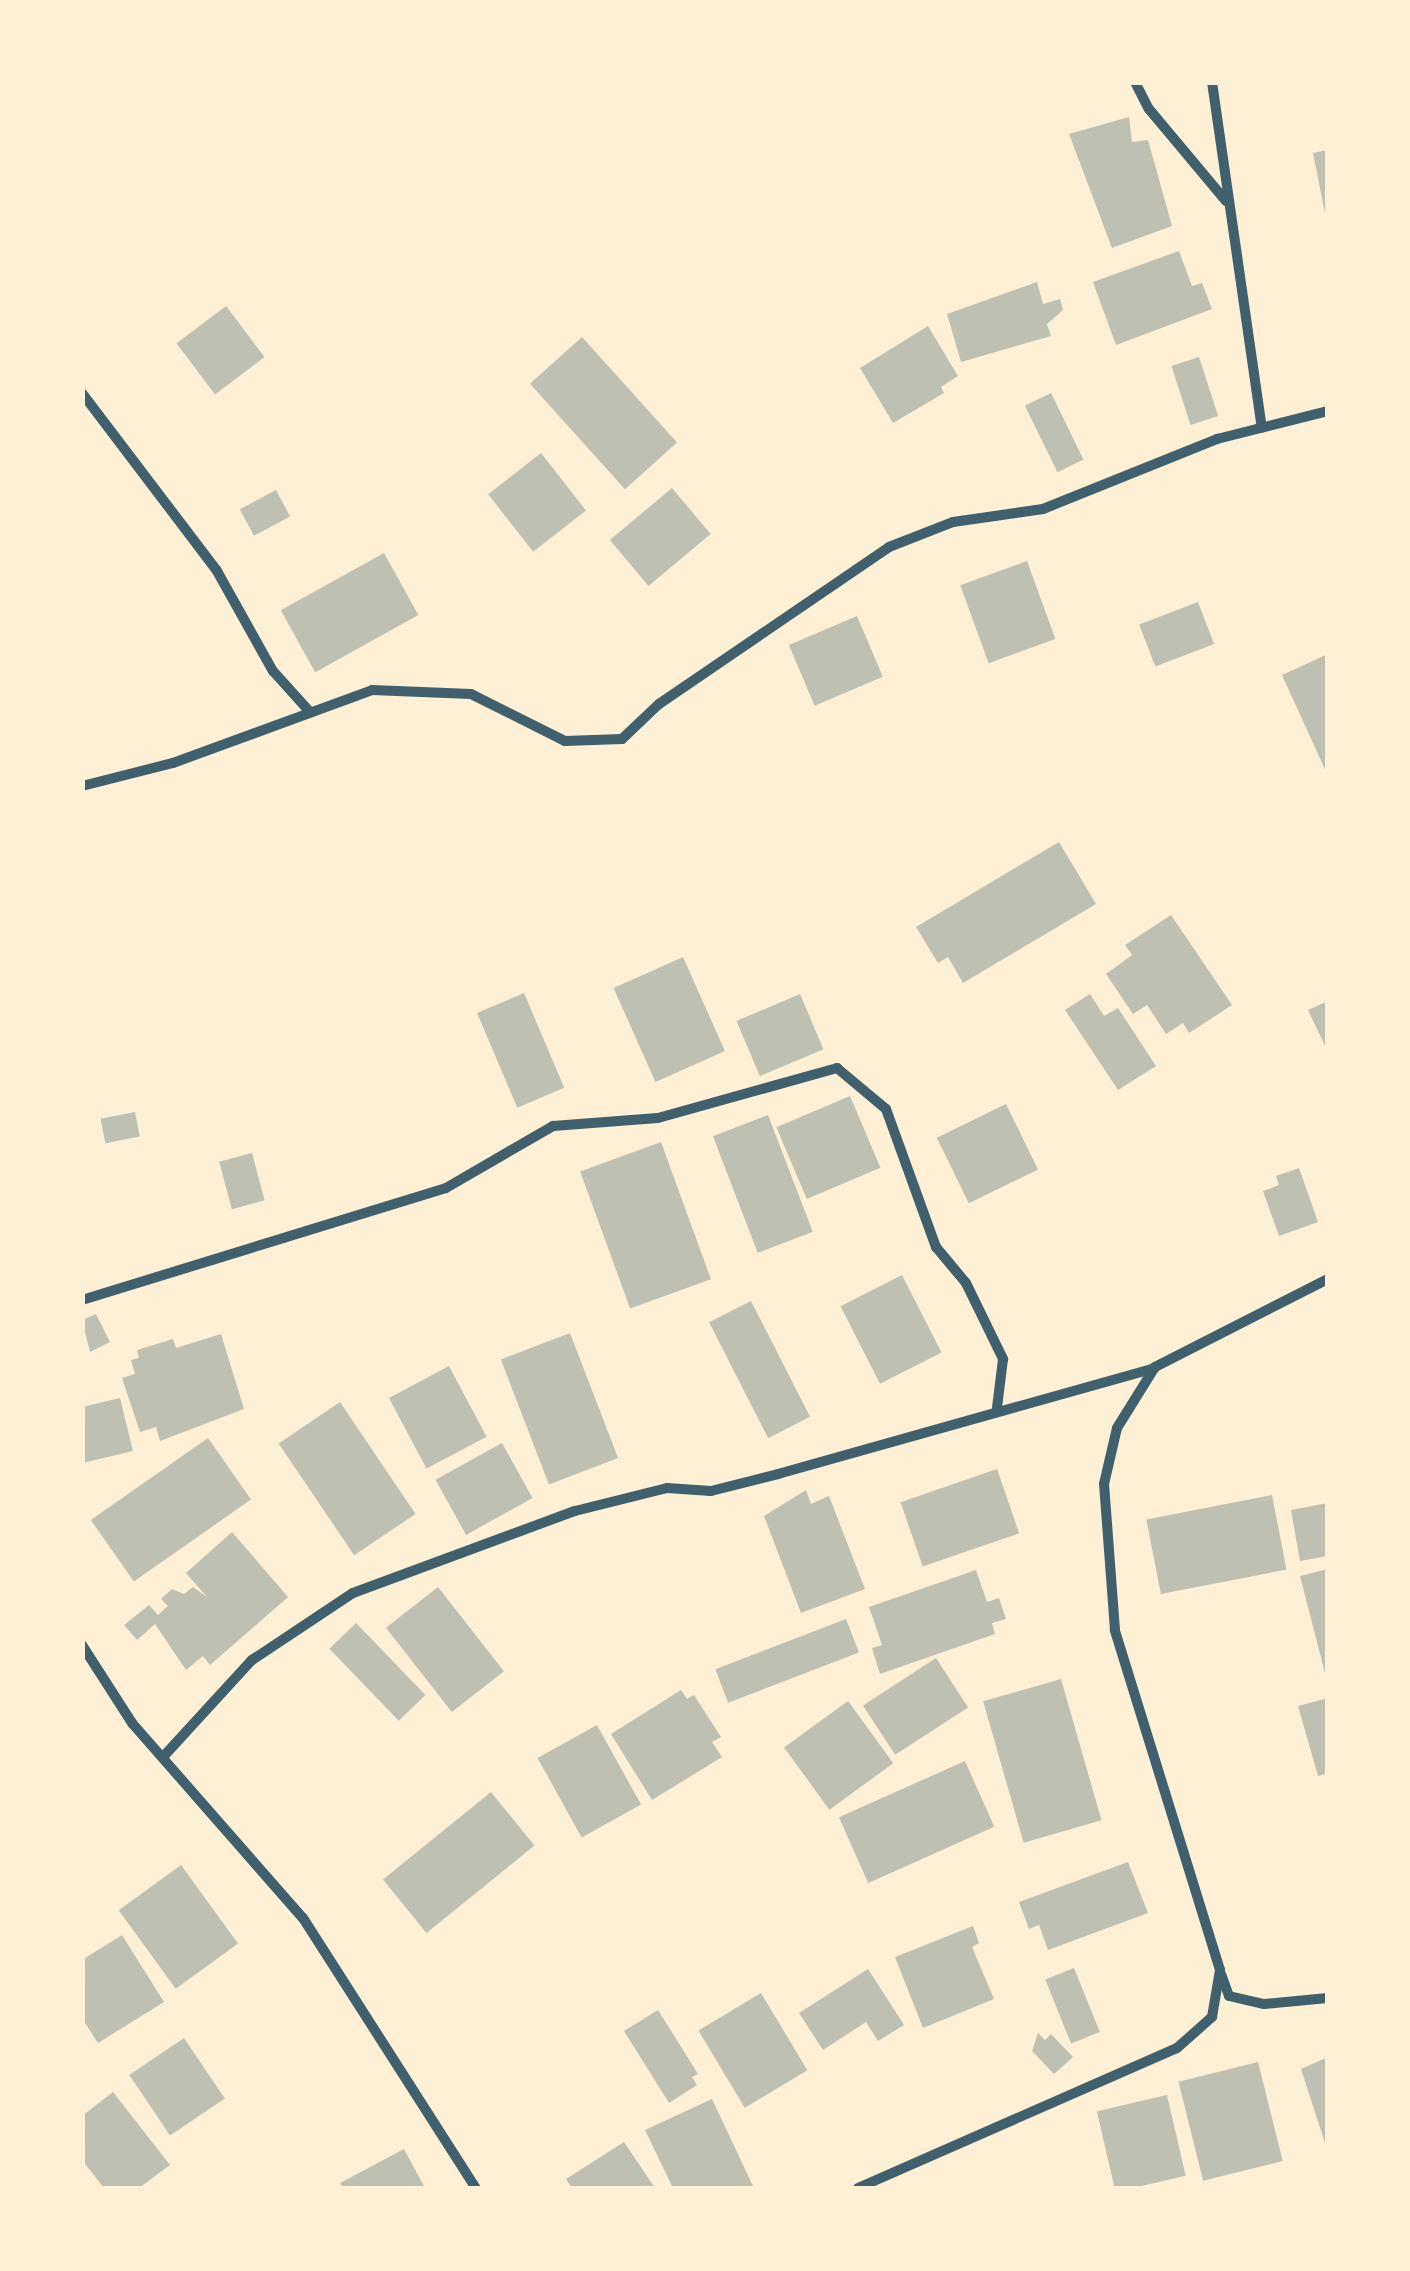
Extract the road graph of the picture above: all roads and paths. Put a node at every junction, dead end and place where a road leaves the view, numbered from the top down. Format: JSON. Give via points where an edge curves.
{"nodes":[{"id":1,"x":1135,"y":82,"type":"edge"},
{"id":2,"x":1212,"y":82,"type":"edge"},
{"id":3,"x":1227,"y":202,"type":"junction"},
{"id":4,"x":82,"y":393,"type":"edge"},
{"id":5,"x":1328,"y":411,"type":"edge"},
{"id":6,"x":1262,"y":427,"type":"junction"},
{"id":7,"x":310,"y":712,"type":"junction"},
{"id":8,"x":82,"y":786,"type":"edge"},
{"id":9,"x":1328,"y":1279,"type":"edge"},
{"id":10,"x":82,"y":1300,"type":"edge"},
{"id":11,"x":1155,"y":1368,"type":"junction"},
{"id":12,"x":997,"y":1408,"type":"junction"},
{"id":13,"x":82,"y":1645,"type":"edge"},
{"id":14,"x":163,"y":1757,"type":"junction"},
{"id":15,"x":1220,"y":1970,"type":"junction"},
{"id":16,"x":1328,"y":1998,"type":"edge"},
{"id":17,"x":476,"y":2188,"type":"edge"},
{"id":18,"x":858,"y":2188,"type":"edge"}],
"edges":[{"from":1,"to":3,"type":"street","via":[[1150,110]]},
{"from":2,"to":3,"type":"street"},
{"from":3,"to":6,"type":"street"},
{"from":4,"to":7,"type":"street","via":[[217,571],[272,671]]},
{"from":5,"to":6,"type":"street"},
{"from":6,"to":7,"type":"street","via":[[1043,509],[954,522],[889,547],[659,704],[622,739],[565,741],[471,694],[372,690]]},
{"from":7,"to":8,"type":"street","via":[[173,762]]},
{"from":9,"to":11,"type":"street"},
{"from":10,"to":12,"type":"street","via":[[446,1188],[552,1126],[658,1118],[837,1068],[886,1109],[936,1247],[966,1283],[1003,1359]]},
{"from":11,"to":12,"type":"street"},
{"from":11,"to":15,"type":"street","via":[[1117,1428],[1104,1484],[1115,1630]]},
{"from":12,"to":14,"type":"street","via":[[778,1474],[711,1490],[667,1488],[574,1511],[354,1594],[252,1660]]},
{"from":13,"to":14,"type":"street","via":[[132,1723]]},
{"from":14,"to":17,"type":"street","via":[[302,1918]]},
{"from":15,"to":16,"type":"street","via":[[1229,1996],[1264,2004]]},
{"from":15,"to":18,"type":"street","via":[[1212,2017],[1177,2048]]}]}
